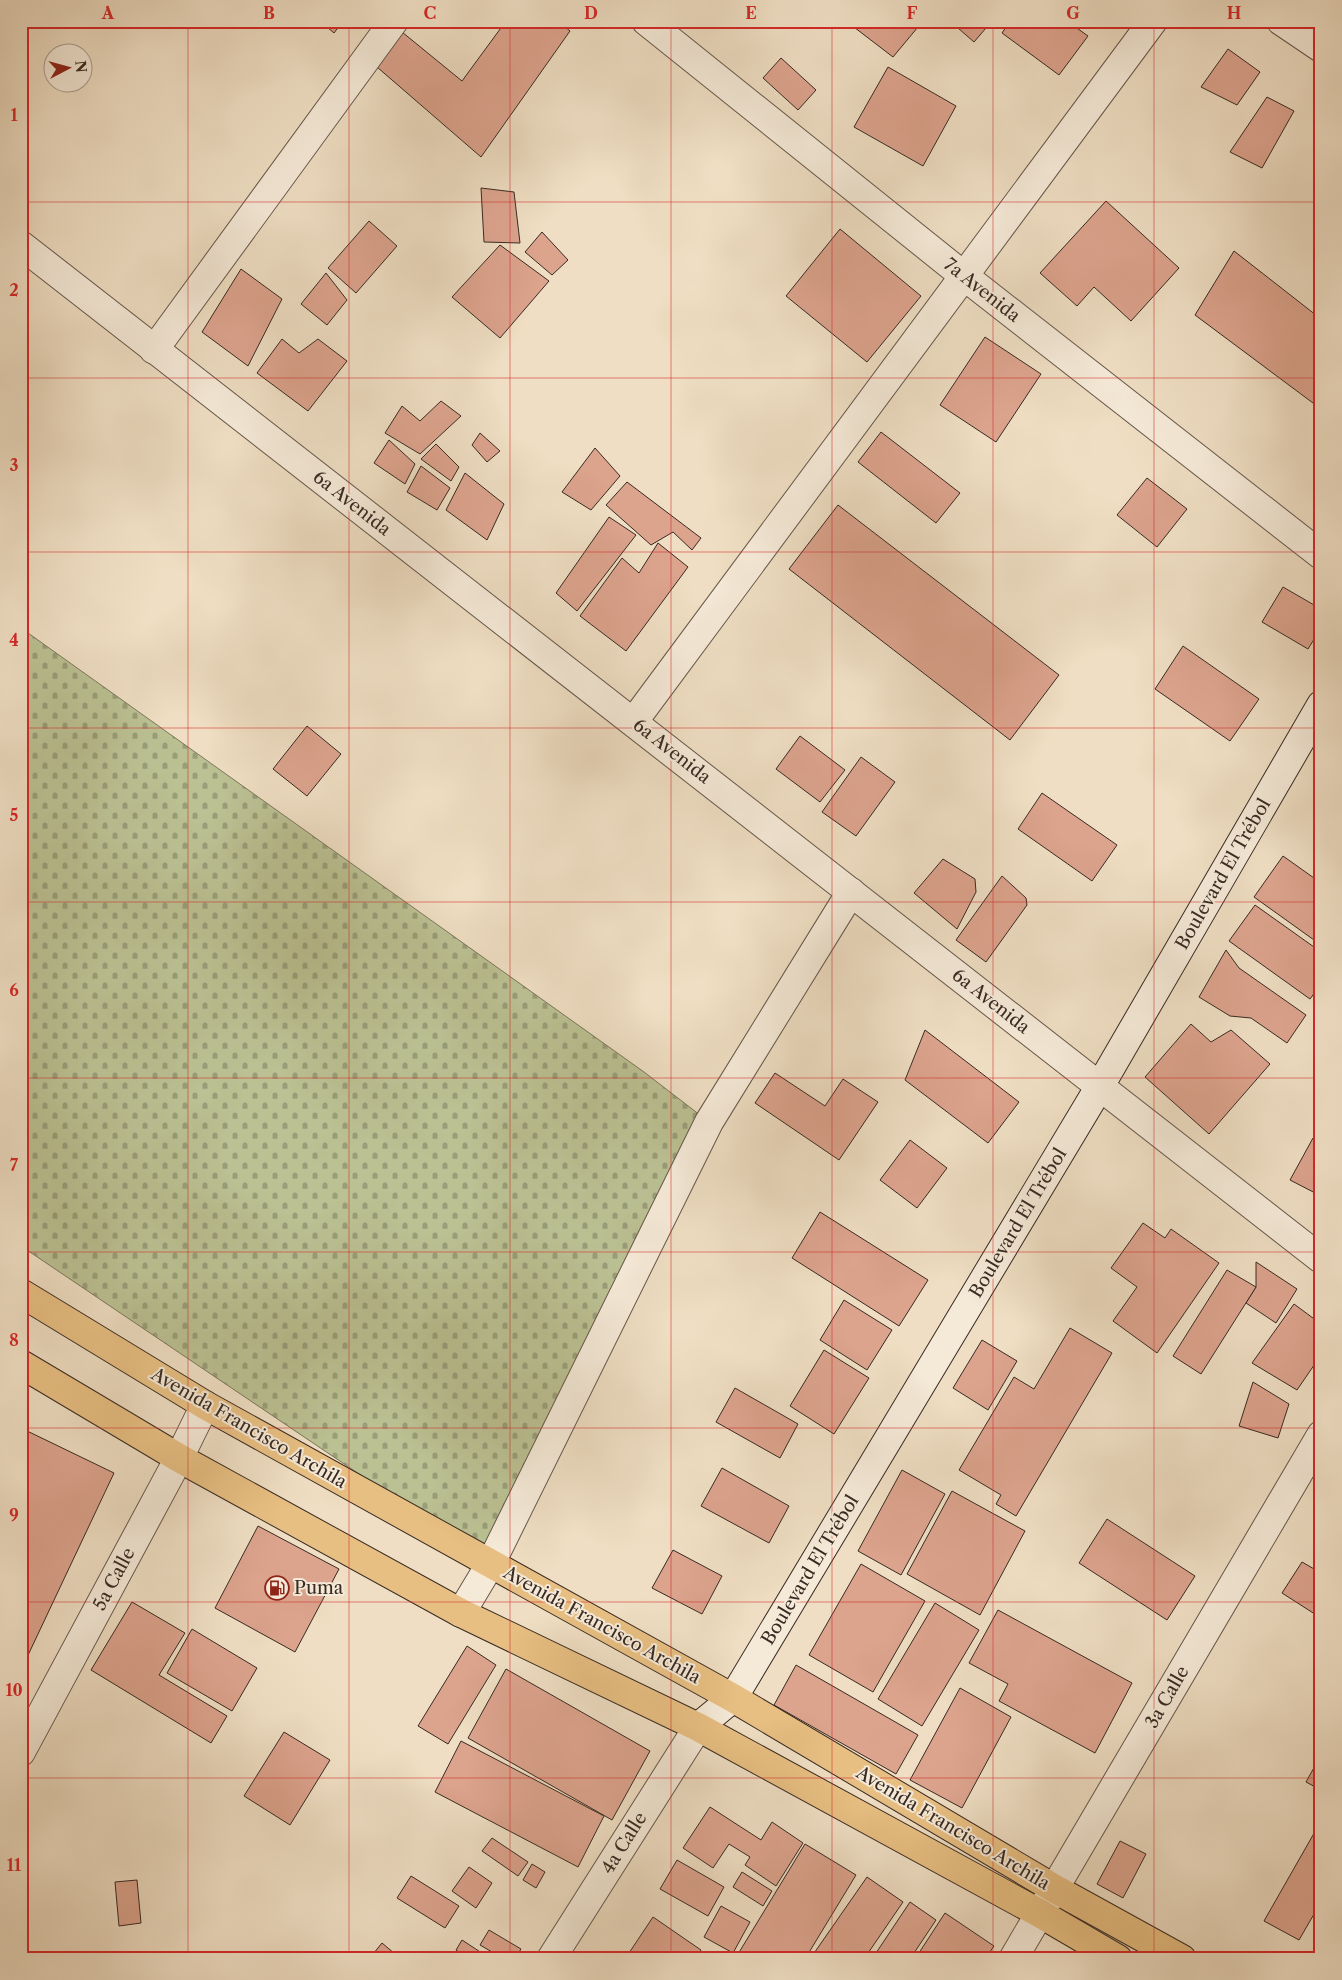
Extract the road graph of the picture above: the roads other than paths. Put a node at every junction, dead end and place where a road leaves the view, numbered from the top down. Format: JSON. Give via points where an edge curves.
{"nodes":[{"id":1,"x":394,"y":21,"type":"edge"},
{"id":2,"x":646,"y":21,"type":"edge"},
{"id":3,"x":1153,"y":21,"type":"edge"},
{"id":4,"x":1281,"y":21,"type":"edge"},
{"id":5,"x":1321,"y":48,"type":"edge"},
{"id":6,"x":21,"y":245,"type":"edge"},
{"id":7,"x":964,"y":276,"type":"junction"},
{"id":8,"x":154,"y":350,"type":"junction"},
{"id":9,"x":1321,"y":556,"type":"edge"},
{"id":10,"x":1321,"y":706,"type":"edge"},
{"id":11,"x":634,"y":721,"type":"junction"},
{"id":12,"x":851,"y":892,"type":"junction"},
{"id":13,"x":1100,"y":1086,"type":"junction"},
{"id":14,"x":1321,"y":1259,"type":"edge"},
{"id":15,"x":21,"y":1293,"type":"edge"},
{"id":16,"x":21,"y":1364,"type":"edge"},
{"id":17,"x":205,"y":1405,"type":"junction"},
{"id":18,"x":1321,"y":1435,"type":"edge"},
{"id":19,"x":179,"y":1458,"type":"junction"},
{"id":20,"x":491,"y":1563,"type":"junction"},
{"id":21,"x":462,"y":1613,"type":"junction"},
{"id":22,"x":733,"y":1698,"type":"junction"},
{"id":23,"x":698,"y":1727,"type":"junction"},
{"id":24,"x":21,"y":1752,"type":"edge"},
{"id":25,"x":1055,"y":1889,"type":"junction"},
{"id":26,"x":1041,"y":1914,"type":"junction"},
{"id":27,"x":551,"y":1959,"type":"edge"},
{"id":28,"x":1013,"y":1959,"type":"edge"},
{"id":29,"x":1118,"y":1959,"type":"edge"},
{"id":30,"x":1182,"y":1959,"type":"edge"}],
"edges":[{"from":1,"to":8,"type":"street"},
{"from":2,"to":7,"type":"street","name":"7a Avenida"},
{"from":3,"to":7,"type":"street"},
{"from":4,"to":5,"type":"street"},
{"from":6,"to":8,"type":"street","name":"6a Avenida"},
{"from":7,"to":9,"type":"street","name":"7a Avenida"},
{"from":7,"to":11,"type":"street"},
{"from":8,"to":11,"type":"street","name":"6a Avenida"},
{"from":10,"to":13,"type":"street","name":"Boulevard El Trébol"},
{"from":11,"to":12,"type":"street","name":"6a Avenida"},
{"from":12,"to":13,"type":"street","name":"6a Avenida"},
{"from":12,"to":20,"type":"street","via":[[709,1122]]},
{"from":13,"to":14,"type":"street","name":"6a Avenida"},
{"from":13,"to":22,"type":"street","name":"Boulevard El Trébol"},
{"from":15,"to":17,"type":"main road","name":"Avenida Francisco Archila"},
{"from":16,"to":19,"type":"main road","name":"Avenida Francisco Archila"},
{"from":17,"to":19,"type":"street","name":"5a Calle"},
{"from":17,"to":20,"type":"main road","name":"Avenida Francisco Archila"},
{"from":18,"to":25,"type":"street","name":"3a Calle"},
{"from":19,"to":21,"type":"main road","name":"Avenida Francisco Archila"},
{"from":19,"to":24,"type":"street","name":"5a Calle"},
{"from":20,"to":21,"type":"street"},
{"from":20,"to":22,"type":"main road","name":"Avenida Francisco Archila"},
{"from":21,"to":23,"type":"main road","name":"Avenida Francisco Archila"},
{"from":22,"to":23,"type":"street","name":"Boulevard El Trébol"},
{"from":22,"to":25,"type":"main road","name":"Avenida Francisco Archila"},
{"from":23,"to":26,"type":"main road","name":"Avenida Francisco Archila"},
{"from":23,"to":27,"type":"street","name":"4a Calle"},
{"from":25,"to":26,"type":"street","name":"3a Calle"},
{"from":25,"to":30,"type":"main road","name":"Avenida Francisco Archila"},
{"from":26,"to":28,"type":"street","name":"3a Calle"},
{"from":26,"to":29,"type":"main road","name":"Avenida Francisco Archila"}]}
